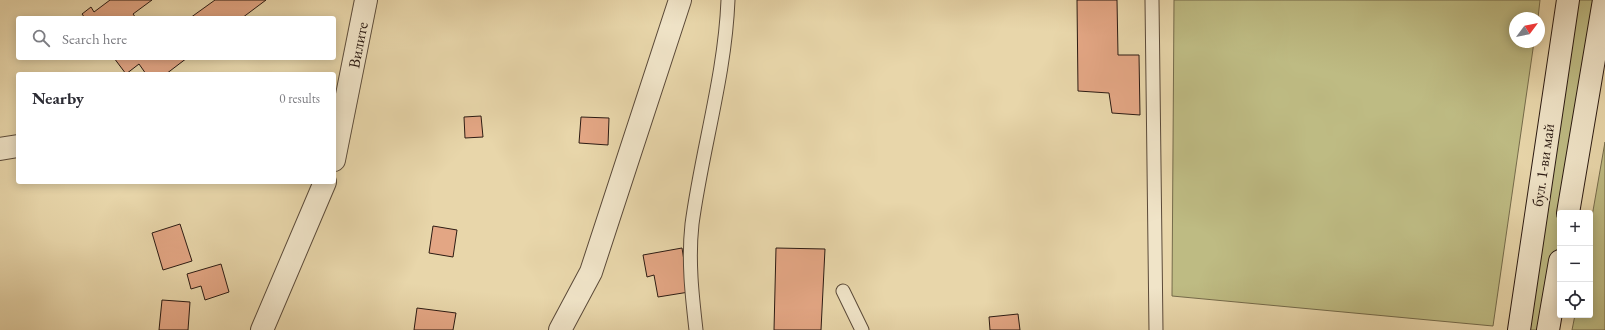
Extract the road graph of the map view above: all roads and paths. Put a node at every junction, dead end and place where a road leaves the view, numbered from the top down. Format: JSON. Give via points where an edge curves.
{"nodes":[{"id":1,"x":366,"y":0,"type":"edge"},
{"id":2,"x":680,"y":0,"type":"edge"},
{"id":3,"x":728,"y":0,"type":"edge"},
{"id":4,"x":1152,"y":0,"type":"edge"},
{"id":5,"x":1568,"y":0,"type":"edge"},
{"id":6,"x":1604,"y":0,"type":"edge"},
{"id":7,"x":342,"y":87,"type":"edge"},
{"id":8,"x":336,"y":142,"type":"edge"},
{"id":9,"x":16,"y":146,"type":"edge"},
{"id":10,"x":0,"y":149,"type":"edge"},
{"id":11,"x":324,"y":184,"type":"edge"},
{"id":12,"x":1569,"y":210,"type":"edge"},
{"id":13,"x":1557,"y":278,"type":"edge"},
{"id":14,"x":843,"y":291,"type":"dead end"},
{"id":15,"x":262,"y":330,"type":"edge"},
{"id":16,"x":560,"y":330,"type":"edge"},
{"id":17,"x":696,"y":330,"type":"edge"},
{"id":18,"x":862,"y":330,"type":"edge"},
{"id":19,"x":1156,"y":330,"type":"edge"},
{"id":20,"x":1519,"y":330,"type":"edge"},
{"id":21,"x":1548,"y":330,"type":"edge"}],
"edges":[{"from":1,"to":7,"type":"street","name":"Вилите"},
{"from":2,"to":16,"type":"street","via":[[591,272]]},
{"from":3,"to":17,"type":"lane","via":[[726,37],[692,225],[690,280]]},
{"from":4,"to":19,"type":"lane"},
{"from":5,"to":20,"type":"street","name":"бул. 1-ви май"},
{"from":6,"to":12,"type":"street","name":"бул. 1-ви май"},
{"from":7,"to":8,"type":"street","name":"Вилите"},
{"from":9,"to":10,"type":"street"},
{"from":11,"to":15,"type":"street"},
{"from":13,"to":21,"type":"street"},
{"from":14,"to":18,"type":"lane"}]}
